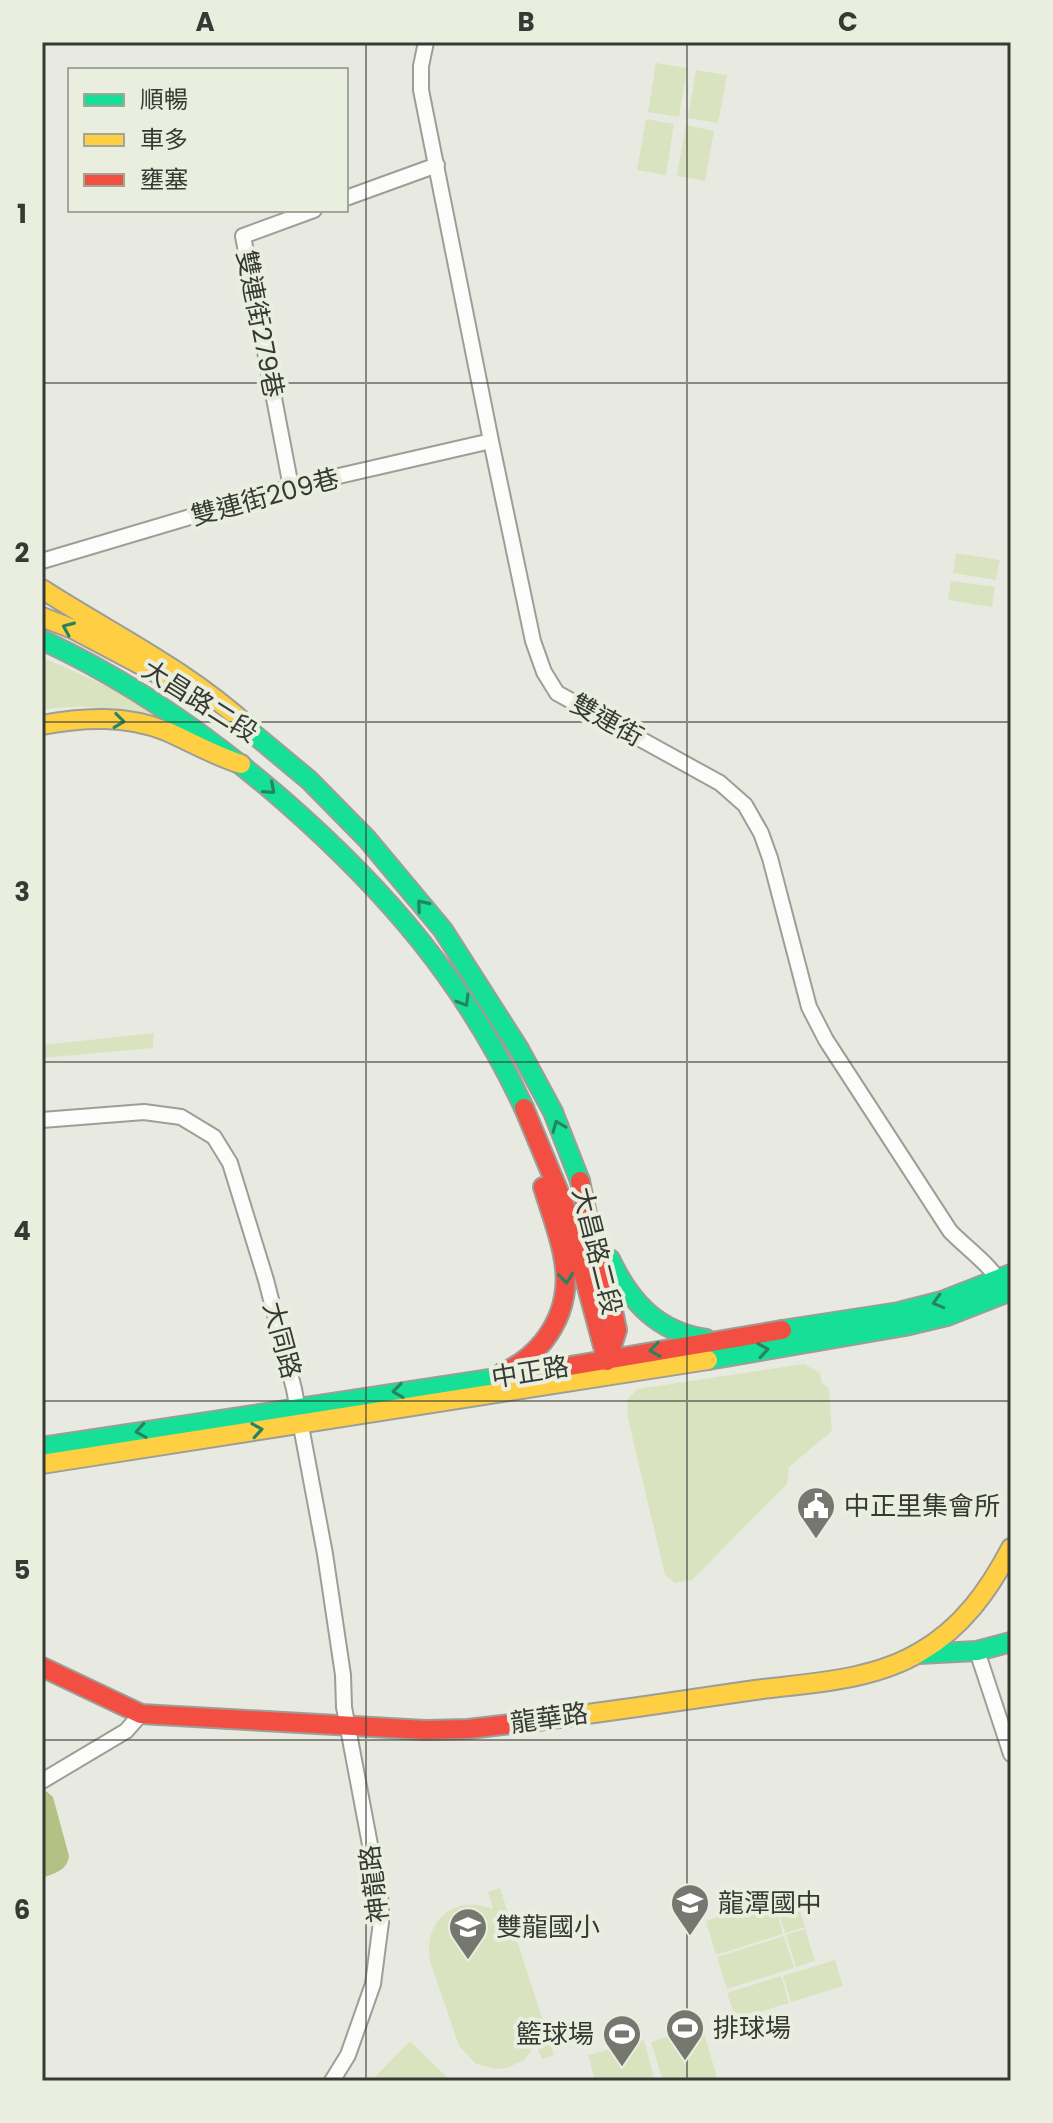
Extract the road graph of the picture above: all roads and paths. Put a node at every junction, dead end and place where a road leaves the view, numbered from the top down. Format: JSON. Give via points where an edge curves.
{"nodes":[{"id":1,"x":426,"y":42,"type":"edge"},
{"id":2,"x":437,"y":165,"type":"junction"},
{"id":3,"x":348,"y":197,"type":"edge"},
{"id":4,"x":309,"y":212,"type":"edge"},
{"id":5,"x":491,"y":441,"type":"junction"},
{"id":6,"x":291,"y":487,"type":"junction"},
{"id":7,"x":42,"y":561,"type":"edge"},
{"id":8,"x":42,"y":589,"type":"edge"},
{"id":9,"x":42,"y":617,"type":"edge"},
{"id":10,"x":42,"y":640,"type":"edge"},
{"id":11,"x":42,"y":725,"type":"edge"},
{"id":12,"x":249,"y":727,"type":"junction"},
{"id":13,"x":241,"y":764,"type":"junction"},
{"id":14,"x":517,"y":1094,"type":"junction"},
{"id":15,"x":42,"y":1120,"type":"edge"},
{"id":16,"x":579,"y":1178,"type":"junction"},
{"id":17,"x":1006,"y":1284,"type":"edge"},
{"id":18,"x":730,"y":1340,"type":"junction"},
{"id":19,"x":607,"y":1361,"type":"junction"},
{"id":20,"x":469,"y":1381,"type":"junction"},
{"id":21,"x":299,"y":1415,"type":"junction"},
{"id":22,"x":42,"y":1447,"type":"edge"},
{"id":23,"x":42,"y":1464,"type":"edge"},
{"id":24,"x":1011,"y":1548,"type":"edge"},
{"id":25,"x":1011,"y":1642,"type":"edge"},
{"id":26,"x":977,"y":1651,"type":"junction"},
{"id":27,"x":918,"y":1654,"type":"junction"},
{"id":28,"x":42,"y":1667,"type":"edge"},
{"id":29,"x":141,"y":1714,"type":"junction"},
{"id":30,"x":348,"y":1727,"type":"junction"},
{"id":31,"x":1011,"y":1754,"type":"edge"},
{"id":32,"x":42,"y":1781,"type":"edge"},
{"id":33,"x":332,"y":2081,"type":"edge"}],
"edges":[{"from":1,"to":2,"type":"street","name":"雙連街","via":[[421,90]]},
{"from":2,"to":3,"type":"street"},
{"from":2,"to":5,"type":"street","name":"雙連街"},
{"from":4,"to":6,"type":"street","name":"雙連街279巷","via":[[243,236]]},
{"from":5,"to":6,"type":"street","name":"雙連街209巷"},
{"from":5,"to":17,"type":"street","name":"雙連街","via":[[533,641],[557,693],[720,783],[745,805],[770,858],[809,1007],[826,1040],[950,1231]]},
{"from":6,"to":7,"type":"street","name":"雙連街209巷"},
{"from":8,"to":12,"type":"main road","via":[[191,680]]},
{"from":12,"to":9,"type":"main road","name":"大昌路二段","one_way":true,"via":[[146,666]]},
{"from":10,"to":13,"type":"main road","name":"大昌路二段","via":[[132,685]]},
{"from":11,"to":13,"type":"main road","one_way":true,"via":[[96,718],[139,723]]},
{"from":16,"to":12,"type":"main road","name":"大昌路二段","one_way":true,"via":[[553,1112],[519,1049],[443,930],[367,839]]},
{"from":13,"to":14,"type":"main road","name":"大昌路二段","one_way":true,"via":[[327,838],[398,911],[445,970]]},
{"from":14,"to":19,"type":"main road","name":"大昌路二段","via":[[549,1163]]},
{"from":14,"to":20,"type":"main road","one_way":true,"via":[[563,1253],[567,1301],[552,1333],[533,1353],[509,1370]]},
{"from":15,"to":21,"type":"street","name":"大同路","via":[[144,1112],[181,1117],[214,1137],[230,1163],[266,1280]]},
{"from":16,"to":18,"type":"main road","via":[[611,1263],[636,1305],[659,1325],[695,1338]]},
{"from":16,"to":19,"type":"main road","name":"大昌路二段","via":[[617,1330]]},
{"from":17,"to":18,"type":"main road","name":"中正路","one_way":true,"via":[[899,1312]]},
{"from":21,"to":17,"type":"main road","name":"中正路","one_way":true,"via":[[611,1376],[905,1326],[947,1316]]},
{"from":18,"to":19,"type":"main road","name":"中正路","one_way":true},
{"from":19,"to":20,"type":"main road","name":"中正路"},
{"from":20,"to":21,"type":"main road","name":"中正路","one_way":true},
{"from":21,"to":22,"type":"main road","name":"中正路","one_way":true},
{"from":23,"to":21,"type":"main road","name":"中正路","one_way":true},
{"from":21,"to":30,"type":"street","name":"大同路"},
{"from":24,"to":27,"type":"main road","name":"龍華路","via":[[965,1619]]},
{"from":25,"to":26,"type":"main road"},
{"from":26,"to":27,"type":"main road"},
{"from":26,"to":31,"type":"street"},
{"from":27,"to":30,"type":"main road","name":"龍華路","via":[[829,1680],[537,1721],[454,1729]]},
{"from":28,"to":29,"type":"main road","name":"龍華路"},
{"from":29,"to":30,"type":"main road","name":"龍華路"},
{"from":29,"to":32,"type":"street","via":[[126,1731]]},
{"from":30,"to":33,"type":"street","name":"神龍路","via":[[381,1922],[373,1984],[348,2055]]}]}
